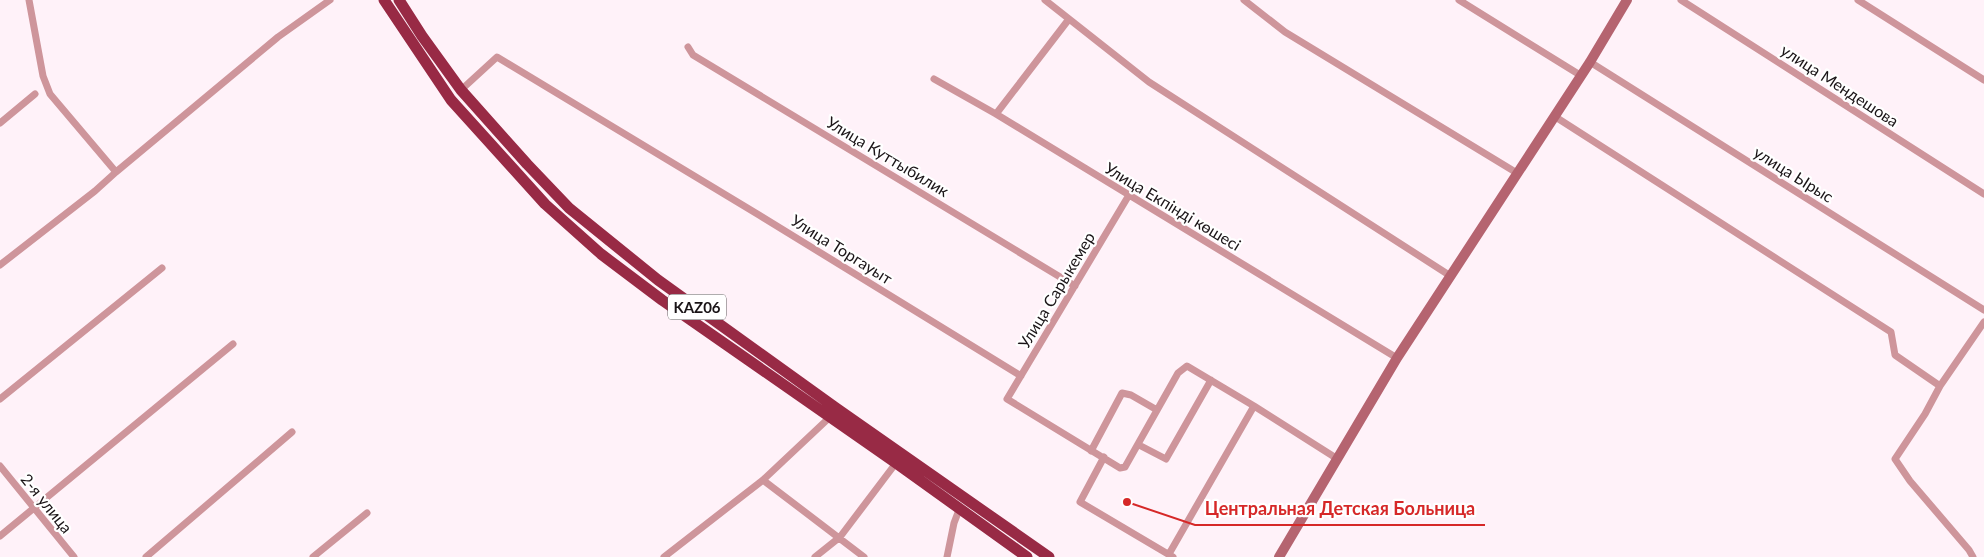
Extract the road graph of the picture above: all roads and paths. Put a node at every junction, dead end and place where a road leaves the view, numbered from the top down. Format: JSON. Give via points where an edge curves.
{"nodes":[{"id":1,"x":29,"y":0,"type":"edge"},
{"id":2,"x":330,"y":0,"type":"edge"},
{"id":3,"x":384,"y":0,"type":"edge"},
{"id":4,"x":399,"y":0,"type":"edge"},
{"id":5,"x":1045,"y":0,"type":"edge"},
{"id":6,"x":1244,"y":0,"type":"edge"},
{"id":7,"x":1459,"y":0,"type":"edge"},
{"id":8,"x":1627,"y":0,"type":"edge"},
{"id":9,"x":1681,"y":0,"type":"edge"},
{"id":10,"x":1858,"y":0,"type":"edge"},
{"id":11,"x":1069,"y":19,"type":"junction"},
{"id":12,"x":688,"y":47,"type":"dead end"},
{"id":13,"x":1590,"y":62,"type":"junction"},
{"id":14,"x":1580,"y":75,"type":"junction"},
{"id":15,"x":934,"y":80,"type":"dead end"},
{"id":16,"x":1984,"y":80,"type":"edge"},
{"id":17,"x":461,"y":90,"type":"junction"},
{"id":18,"x":35,"y":94,"type":"dead end"},
{"id":19,"x":996,"y":114,"type":"junction"},
{"id":20,"x":1554,"y":116,"type":"junction"},
{"id":21,"x":0,"y":123,"type":"edge"},
{"id":22,"x":116,"y":172,"type":"junction"},
{"id":23,"x":1517,"y":173,"type":"junction"},
{"id":24,"x":1984,"y":194,"type":"edge"},
{"id":25,"x":1129,"y":195,"type":"junction"},
{"id":26,"x":0,"y":265,"type":"edge"},
{"id":27,"x":162,"y":268,"type":"dead end"},
{"id":28,"x":1449,"y":275,"type":"junction"},
{"id":29,"x":1075,"y":286,"type":"junction"},
{"id":30,"x":670,"y":288,"type":"junction"},
{"id":31,"x":662,"y":300,"type":"junction"},
{"id":32,"x":1984,"y":310,"type":"edge"},
{"id":33,"x":1984,"y":322,"type":"edge"},
{"id":34,"x":1981,"y":332,"type":"edge"},
{"id":35,"x":233,"y":344,"type":"dead end"},
{"id":36,"x":1397,"y":358,"type":"junction"},
{"id":37,"x":1021,"y":376,"type":"junction"},
{"id":38,"x":1211,"y":380,"type":"junction"},
{"id":39,"x":1940,"y":386,"type":"junction"},
{"id":40,"x":0,"y":399,"type":"edge"},
{"id":41,"x":1254,"y":406,"type":"junction"},
{"id":42,"x":1157,"y":410,"type":"junction"},
{"id":43,"x":830,"y":417,"type":"junction"},
{"id":44,"x":292,"y":432,"type":"dead end"},
{"id":45,"x":1138,"y":445,"type":"junction"},
{"id":46,"x":1091,"y":451,"type":"junction"},
{"id":47,"x":1104,"y":457,"type":"junction"},
{"id":48,"x":1336,"y":458,"type":"junction"},
{"id":49,"x":896,"y":463,"type":"junction"},
{"id":50,"x":0,"y":466,"type":"edge"},
{"id":51,"x":763,"y":480,"type":"junction"},
{"id":52,"x":34,"y":508,"type":"junction"},
{"id":53,"x":959,"y":510,"type":"junction"},
{"id":54,"x":367,"y":513,"type":"dead end"},
{"id":55,"x":0,"y":536,"type":"edge"},
{"id":56,"x":840,"y":537,"type":"junction"},
{"id":57,"x":1171,"y":556,"type":"edge"},
{"id":58,"x":74,"y":557,"type":"edge"},
{"id":59,"x":146,"y":557,"type":"edge"},
{"id":60,"x":313,"y":557,"type":"edge"},
{"id":61,"x":664,"y":557,"type":"edge"},
{"id":62,"x":815,"y":557,"type":"edge"},
{"id":63,"x":864,"y":557,"type":"edge"},
{"id":64,"x":947,"y":557,"type":"edge"},
{"id":65,"x":1027,"y":557,"type":"edge"},
{"id":66,"x":1049,"y":557,"type":"edge"},
{"id":67,"x":1279,"y":557,"type":"edge"},
{"id":68,"x":1973,"y":557,"type":"edge"}],
"edges":[{"from":1,"to":22,"type":"street","via":[[43,76],[50,94]]},
{"from":2,"to":22,"type":"street","via":[[278,37]]},
{"from":3,"to":31,"type":"highway","number":"KАZ06","via":[[451,100],[518,176],[601,254]]},
{"from":4,"to":17,"type":"highway","number":"KАZ06"},
{"from":5,"to":11,"type":"street"},
{"from":6,"to":23,"type":"street","via":[[1285,32]]},
{"from":7,"to":14,"type":"street"},
{"from":8,"to":13,"type":"main road"},
{"from":9,"to":24,"type":"street","name":"улица Мендешова"},
{"from":10,"to":16,"type":"street"},
{"from":11,"to":19,"type":"street"},
{"from":11,"to":28,"type":"street","via":[[1149,82]]},
{"from":12,"to":29,"type":"street","name":"Улица Куттыбилик","via":[[693,55]]},
{"from":13,"to":14,"type":"main road"},
{"from":13,"to":32,"type":"street","name":"улица Ырыс"},
{"from":14,"to":20,"type":"main road"},
{"from":15,"to":19,"type":"street","name":"Улица Екпінді көшесі"},
{"from":17,"to":30,"type":"highway","number":"KАZ06","via":[[569,208]]},
{"from":17,"to":37,"type":"street","name":"Улица Торгауыт","via":[[497,56]]},
{"from":18,"to":21,"type":"street"},
{"from":19,"to":25,"type":"street","name":"Улица Екпінді көшесі"},
{"from":20,"to":23,"type":"main road"},
{"from":20,"to":39,"type":"street","via":[[1891,332],[1896,355]]},
{"from":22,"to":26,"type":"street"},
{"from":23,"to":28,"type":"main road"},
{"from":25,"to":29,"type":"street","name":"Улица Сарыкемер"},
{"from":25,"to":36,"type":"street","name":"Улица Екпінді көшесі"},
{"from":27,"to":40,"type":"street"},
{"from":28,"to":36,"type":"main road"},
{"from":29,"to":37,"type":"street","name":"Улица Сарыкемер"},
{"from":30,"to":31,"type":"highway"},
{"from":30,"to":66,"type":"highway","number":"KАZ06"},
{"from":31,"to":43,"type":"highway","number":"KАZ06"},
{"from":33,"to":34,"type":"street"},
{"from":34,"to":39,"type":"street"},
{"from":35,"to":52,"type":"street"},
{"from":36,"to":48,"type":"main road"},
{"from":37,"to":46,"type":"street","name":"Улица Сарыкемер","via":[[1007,400]]},
{"from":38,"to":41,"type":"street"},
{"from":38,"to":42,"type":"street","via":[[1187,366],[1178,373]]},
{"from":38,"to":45,"type":"street","via":[[1166,460]]},
{"from":39,"to":68,"type":"street","via":[[1926,414],[1895,459]]},
{"from":41,"to":48,"type":"street"},
{"from":41,"to":57,"type":"street"},
{"from":42,"to":45,"type":"street"},
{"from":42,"to":46,"type":"street","via":[[1122,393]]},
{"from":43,"to":49,"type":"highway","number":"KАZ06"},
{"from":43,"to":51,"type":"street"},
{"from":44,"to":59,"type":"street"},
{"from":45,"to":47,"type":"street","via":[[1125,467],[1120,468]]},
{"from":46,"to":47,"type":"street"},
{"from":47,"to":57,"type":"street","via":[[1080,502]]},
{"from":48,"to":67,"type":"main road"},
{"from":49,"to":53,"type":"highway","number":"KАZ06"},
{"from":49,"to":56,"type":"street"},
{"from":50,"to":52,"type":"street","name":"2-я улица"},
{"from":51,"to":56,"type":"street"},
{"from":51,"to":61,"type":"street"},
{"from":52,"to":55,"type":"street"},
{"from":52,"to":58,"type":"street","name":"2-я улица"},
{"from":53,"to":64,"type":"street"},
{"from":53,"to":65,"type":"highway","number":"KАZ06"},
{"from":54,"to":60,"type":"street"},
{"from":56,"to":62,"type":"street"},
{"from":56,"to":63,"type":"street"}]}
